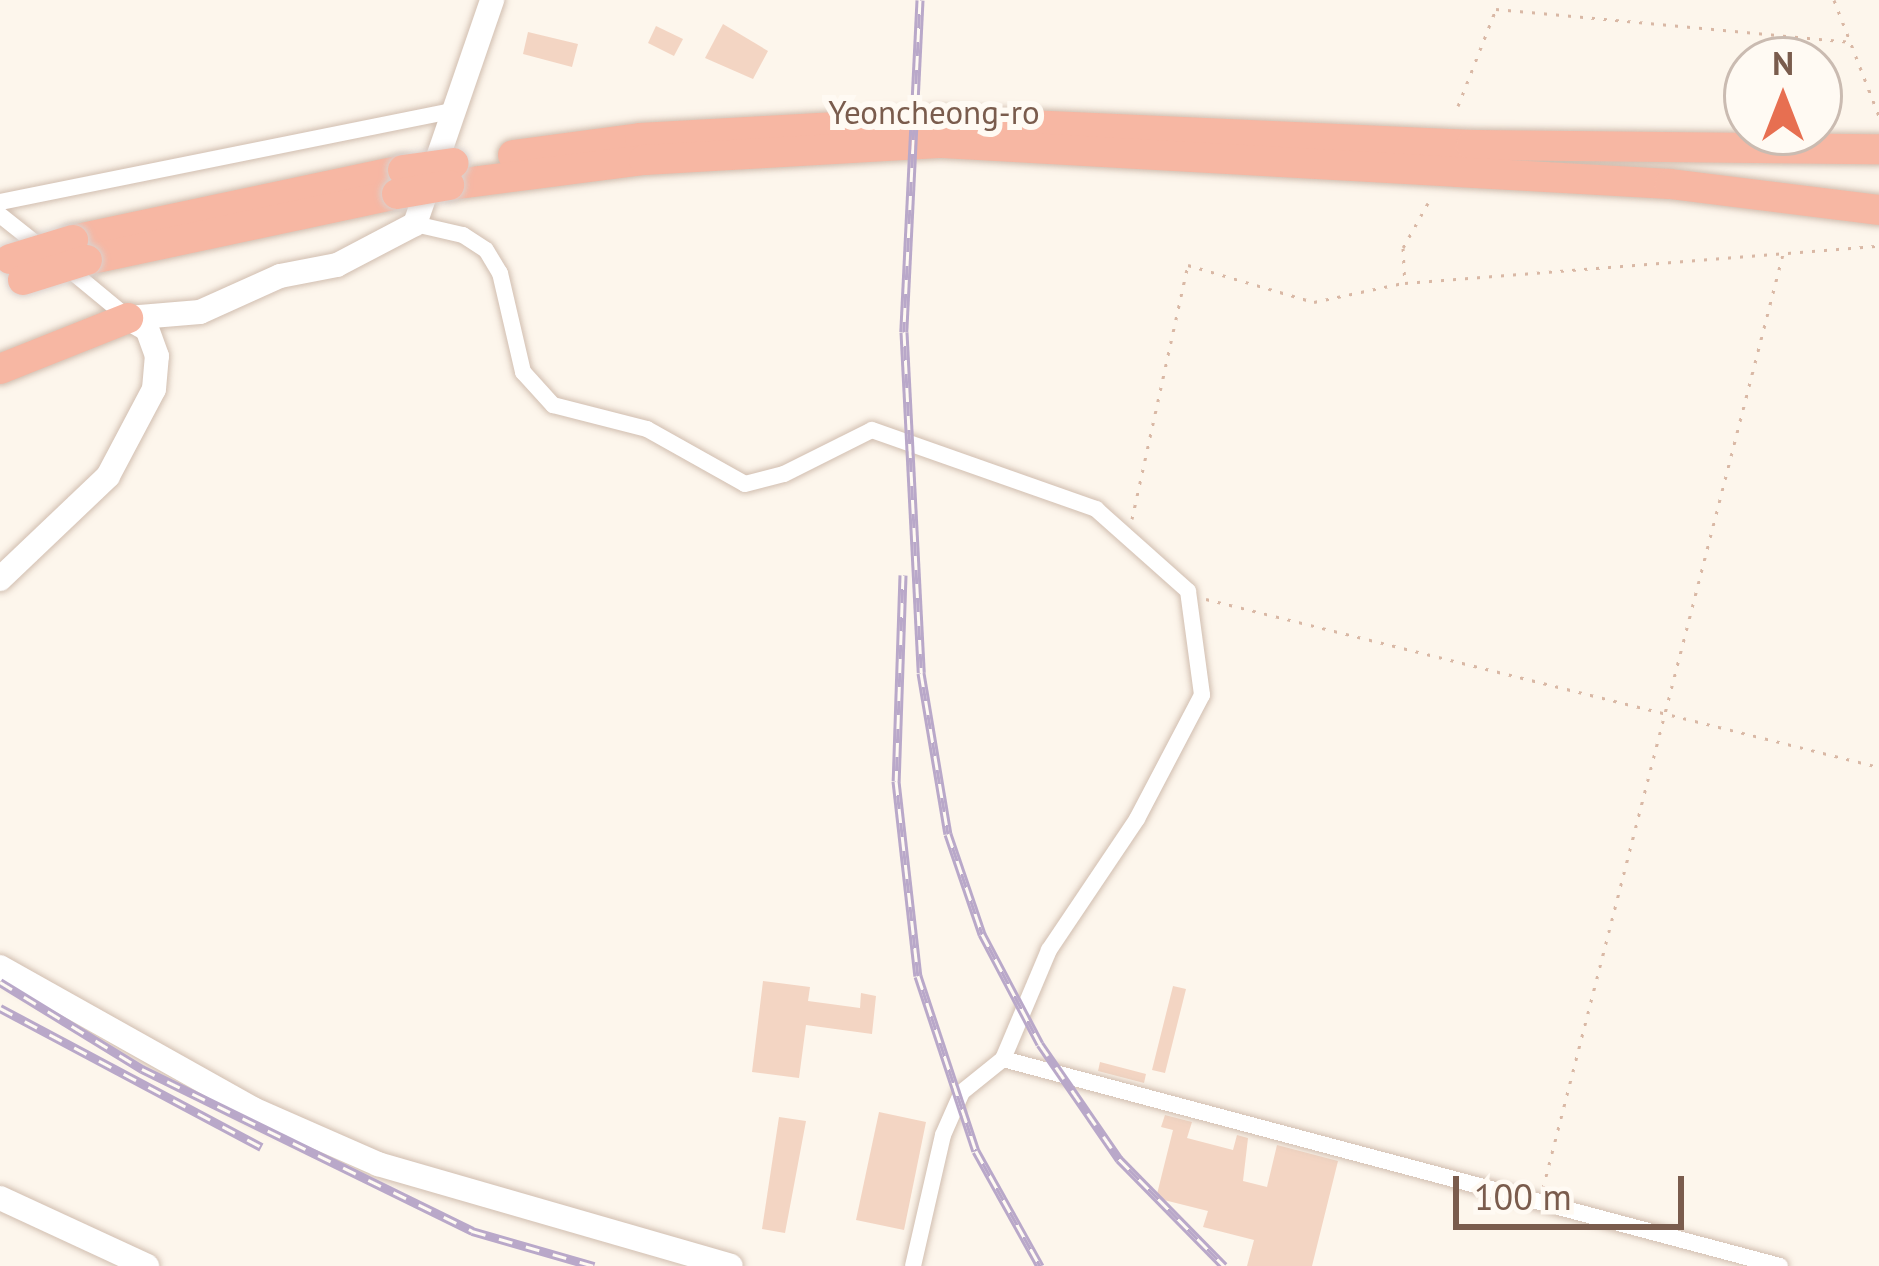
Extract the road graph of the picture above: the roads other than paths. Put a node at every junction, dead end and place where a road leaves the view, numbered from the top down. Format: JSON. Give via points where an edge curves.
{"nodes":[{"id":1,"x":493,"y":0,"type":"edge"},
{"id":2,"x":451,"y":111,"type":"junction"},
{"id":3,"x":1857,"y":165,"type":"edge"},
{"id":4,"x":452,"y":174,"type":"junction"},
{"id":5,"x":1879,"y":191,"type":"edge"},
{"id":6,"x":0,"y":202,"type":"edge"},
{"id":7,"x":1879,"y":212,"type":"edge"},
{"id":8,"x":0,"y":214,"type":"edge"},
{"id":9,"x":415,"y":224,"type":"junction"},
{"id":10,"x":8,"y":272,"type":"edge"},
{"id":11,"x":128,"y":319,"type":"junction"},
{"id":12,"x":0,"y":369,"type":"edge"},
{"id":13,"x":0,"y":579,"type":"edge"},
{"id":14,"x":0,"y":967,"type":"edge"},
{"id":15,"x":1003,"y":1059,"type":"junction"},
{"id":16,"x":0,"y":1198,"type":"edge"},
{"id":17,"x":148,"y":1266,"type":"edge"},
{"id":18,"x":731,"y":1266,"type":"edge"},
{"id":19,"x":913,"y":1266,"type":"edge"},
{"id":20,"x":1780,"y":1266,"type":"edge"}],
"edges":[{"from":1,"to":2,"type":"street"},
{"from":2,"to":6,"type":"street"},
{"from":2,"to":9,"type":"street"},
{"from":3,"to":4,"type":"highway","name":"Yeoncheong-ro","via":[[1670,184],[943,143]]},
{"from":3,"to":4,"type":"highway","name":"Yeoncheong-ro","via":[[940,122],[640,138]]},
{"from":3,"to":5,"type":"highway"},
{"from":3,"to":7,"type":"highway","name":"Yeoncheong-ro"},
{"from":4,"to":10,"type":"highway","name":"Yeoncheong-ro","bridge":true},
{"from":8,"to":11,"type":"street"},
{"from":9,"to":11,"type":"street","via":[[338,265],[280,276],[200,312]]},
{"from":9,"to":15,"type":"street","via":[[464,235],[485,250],[500,273],[524,372],[553,405],[647,428],[745,484],[784,474],[849,434],[872,430],[993,467],[1130,532],[1188,591],[1202,695],[1137,819],[1049,950]]},
{"from":11,"to":12,"type":"highway"},
{"from":11,"to":13,"type":"street","via":[[147,329],[158,356],[154,389],[108,476]]},
{"from":14,"to":18,"type":"street","via":[[254,1109],[378,1164]]},
{"from":15,"to":19,"type":"street","via":[[962,1092],[943,1135]]},
{"from":15,"to":20,"type":"street"},
{"from":16,"to":17,"type":"street"}]}
